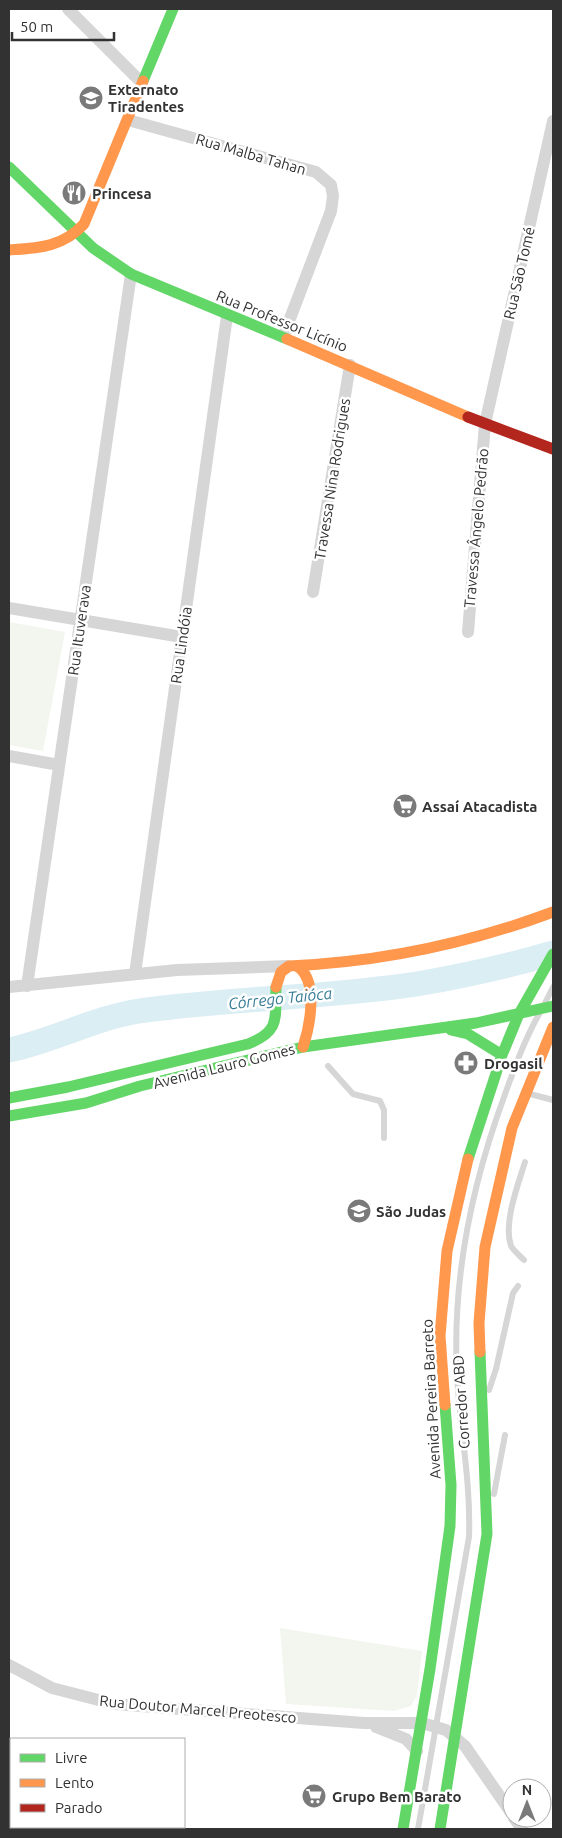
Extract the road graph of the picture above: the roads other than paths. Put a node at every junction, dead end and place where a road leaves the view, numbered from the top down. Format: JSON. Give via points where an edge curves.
{"nodes":[{"id":1,"x":68,"y":9,"type":"edge"},
{"id":2,"x":172,"y":9,"type":"edge"},
{"id":3,"x":142,"y":83,"type":"junction"},
{"id":4,"x":128,"y":120,"type":"junction"},
{"id":5,"x":553,"y":121,"type":"edge"},
{"id":6,"x":550,"y":155,"type":"edge"},
{"id":7,"x":9,"y":167,"type":"edge"},
{"id":8,"x":78,"y":232,"type":"junction"},
{"id":9,"x":9,"y":250,"type":"edge"},
{"id":10,"x":131,"y":274,"type":"junction"},
{"id":11,"x":227,"y":316,"type":"junction"},
{"id":12,"x":282,"y":337,"type":"junction"},
{"id":13,"x":350,"y":365,"type":"junction"},
{"id":14,"x":485,"y":424,"type":"junction"},
{"id":15,"x":553,"y":449,"type":"edge"},
{"id":16,"x":313,"y":592,"type":"dead end"},
{"id":17,"x":9,"y":608,"type":"edge"},
{"id":18,"x":80,"y":620,"type":"junction"},
{"id":19,"x":468,"y":632,"type":"dead end"},
{"id":20,"x":182,"y":637,"type":"junction"},
{"id":21,"x":9,"y":756,"type":"edge"},
{"id":22,"x":59,"y":765,"type":"junction"},
{"id":23,"x":553,"y":912,"type":"edge"},
{"id":24,"x":553,"y":954,"type":"edge"},
{"id":25,"x":293,"y":966,"type":"junction"},
{"id":26,"x":236,"y":968,"type":"junction"},
{"id":27,"x":135,"y":974,"type":"junction"},
{"id":28,"x":276,"y":985,"type":"junction"},
{"id":29,"x":26,"y":986,"type":"junction"},
{"id":30,"x":9,"y":987,"type":"edge"},
{"id":31,"x":553,"y":987,"type":"edge"},
{"id":32,"x":547,"y":1007,"type":"edge"},
{"id":33,"x":519,"y":1014,"type":"junction"},
{"id":34,"x":553,"y":1027,"type":"edge"},
{"id":35,"x":441,"y":1028,"type":"junction"},
{"id":36,"x":303,"y":1047,"type":"junction"},
{"id":37,"x":502,"y":1055,"type":"junction"},
{"id":38,"x":328,"y":1066,"type":"dead end"},
{"id":39,"x":526,"y":1093,"type":"junction"},
{"id":40,"x":9,"y":1098,"type":"edge"},
{"id":41,"x":553,"y":1100,"type":"edge"},
{"id":42,"x":9,"y":1116,"type":"edge"},
{"id":43,"x":384,"y":1138,"type":"dead end"},
{"id":44,"x":525,"y":1162,"type":"dead end"},
{"id":45,"x":524,"y":1260,"type":"dead end"},
{"id":46,"x":518,"y":1286,"type":"dead end"},
{"id":47,"x":481,"y":1412,"type":"junction"},
{"id":48,"x":505,"y":1435,"type":"dead end"},
{"id":49,"x":487,"y":1534,"type":"junction"},
{"id":50,"x":9,"y":1665,"type":"edge"},
{"id":51,"x":364,"y":1723,"type":"junction"},
{"id":52,"x":422,"y":1723,"type":"junction"},
{"id":53,"x":436,"y":1725,"type":"junction"},
{"id":54,"x":456,"y":1736,"type":"junction"},
{"id":55,"x":417,"y":1751,"type":"junction"},
{"id":56,"x":502,"y":1799,"type":"edge"},
{"id":57,"x":403,"y":1829,"type":"edge"},
{"id":58,"x":418,"y":1829,"type":"edge"},
{"id":59,"x":440,"y":1829,"type":"edge"}],
"edges":[{"from":1,"to":3,"type":"street"},
{"from":2,"to":3,"type":"main road"},
{"from":3,"to":4,"type":"main road"},
{"from":4,"to":8,"type":"main road","via":[[89,215]]},
{"from":4,"to":12,"type":"street","name":"Rua Malba Tahan","via":[[316,172],[331,185],[331,211]]},
{"from":5,"to":6,"type":"street","name":"Rua São Tomé"},
{"from":6,"to":14,"type":"street","name":"Rua São Tomé"},
{"from":7,"to":8,"type":"main road","name":"Rua Professor Licínio"},
{"from":8,"to":9,"type":"main road","via":[[69,240],[56,244]]},
{"from":8,"to":10,"type":"main road","name":"Rua Professor Licínio","via":[[108,260]]},
{"from":10,"to":11,"type":"main road","name":"Rua Professor Licínio"},
{"from":10,"to":18,"type":"street","name":"Rua Ituverava"},
{"from":11,"to":12,"type":"main road","name":"Rua Professor Licínio"},
{"from":11,"to":20,"type":"street","name":"Rua Lindóia"},
{"from":12,"to":13,"type":"main road","name":"Rua Professor Licínio"},
{"from":13,"to":14,"type":"main road","name":"Rua Professor Licínio"},
{"from":13,"to":16,"type":"street","name":"Travessa Nina Rodrigues"},
{"from":14,"to":15,"type":"main road","name":"Rua Professor Licínio"},
{"from":14,"to":19,"type":"street","name":"Travessa Ângelo Pedrão"},
{"from":17,"to":18,"type":"street"},
{"from":18,"to":20,"type":"street"},
{"from":18,"to":22,"type":"street","name":"Rua Ituverava"},
{"from":20,"to":27,"type":"street","name":"Rua Lindóia"},
{"from":21,"to":22,"type":"street"},
{"from":22,"to":29,"type":"street","name":"Rua Ituverava"},
{"from":23,"to":25,"type":"main road","via":[[515,927],[438,949],[372,960]]},
{"from":24,"to":33,"type":"main road","name":"Avenida Pereira Barreto"},
{"from":25,"to":26,"type":"street"},
{"from":25,"to":28,"type":"main road","via":[[281,971]]},
{"from":25,"to":36,"type":"main road","via":[[306,973],[308,986],[308,1036]]},
{"from":26,"to":27,"type":"street"},
{"from":26,"to":28,"type":"street","via":[[266,973]]},
{"from":27,"to":29,"type":"street"},
{"from":28,"to":40,"type":"main road","name":"Avenida Lauro Gomes","via":[[276,1023],[269,1033],[249,1044],[58,1091]]},
{"from":29,"to":30,"type":"street"},
{"from":31,"to":32,"type":"lane","name":"Corredor ABD"},
{"from":32,"to":33,"type":"main road","name":"Avenida Lauro Gomes"},
{"from":32,"to":53,"type":"lane","name":"Corredor ABD","via":[[518,1056],[471,1201],[464,1242],[458,1288],[457,1374],[469,1493],[469,1537]]},
{"from":33,"to":35,"type":"main road","name":"Avenida Lauro Gomes"},
{"from":33,"to":37,"type":"main road","name":"Avenida Pereira Barreto"},
{"from":34,"to":39,"type":"main road"},
{"from":35,"to":36,"type":"main road","name":"Avenida Lauro Gomes"},
{"from":35,"to":37,"type":"main road","name":"Avenida Lauro Gomes","via":[[468,1034]]},
{"from":36,"to":42,"type":"main road","name":"Avenida Lauro Gomes","via":[[140,1086],[86,1103]]},
{"from":37,"to":52,"type":"main road","name":"Avenida Pereira Barreto","via":[[465,1169],[447,1250],[440,1336],[451,1512]]},
{"from":38,"to":43,"type":"lane","via":[[353,1094],[380,1101],[384,1110]]},
{"from":39,"to":41,"type":"lane"},
{"from":39,"to":47,"type":"main road","via":[[512,1128],[485,1247],[478,1323]]},
{"from":44,"to":45,"type":"lane","via":[[512,1204],[509,1235],[512,1247]]},
{"from":46,"to":47,"type":"lane","via":[[513,1294],[496,1369]]},
{"from":47,"to":49,"type":"main road"},
{"from":48,"to":49,"type":"lane"},
{"from":49,"to":54,"type":"main road"},
{"from":50,"to":51,"type":"street","name":"Rua Doutor Marcel Preotesco","via":[[52,1688],[114,1704]]},
{"from":51,"to":52,"type":"street","name":"Rua Doutor Marcel Preotesco"},
{"from":51,"to":55,"type":"street","name":"Rua Doutor Marcel Preotesco","via":[[399,1735]]},
{"from":52,"to":53,"type":"street","name":"Rua Doutor Marcel Preotesco"},
{"from":52,"to":55,"type":"main road","name":"Avenida Pereira Barreto"},
{"from":53,"to":54,"type":"street","name":"Rua Doutor Marcel Preotesco"},
{"from":53,"to":58,"type":"lane","name":"Corredor ABD"},
{"from":54,"to":56,"type":"street"},
{"from":54,"to":59,"type":"main road"},
{"from":55,"to":57,"type":"main road","name":"Avenida Pereira Barreto"}]}
